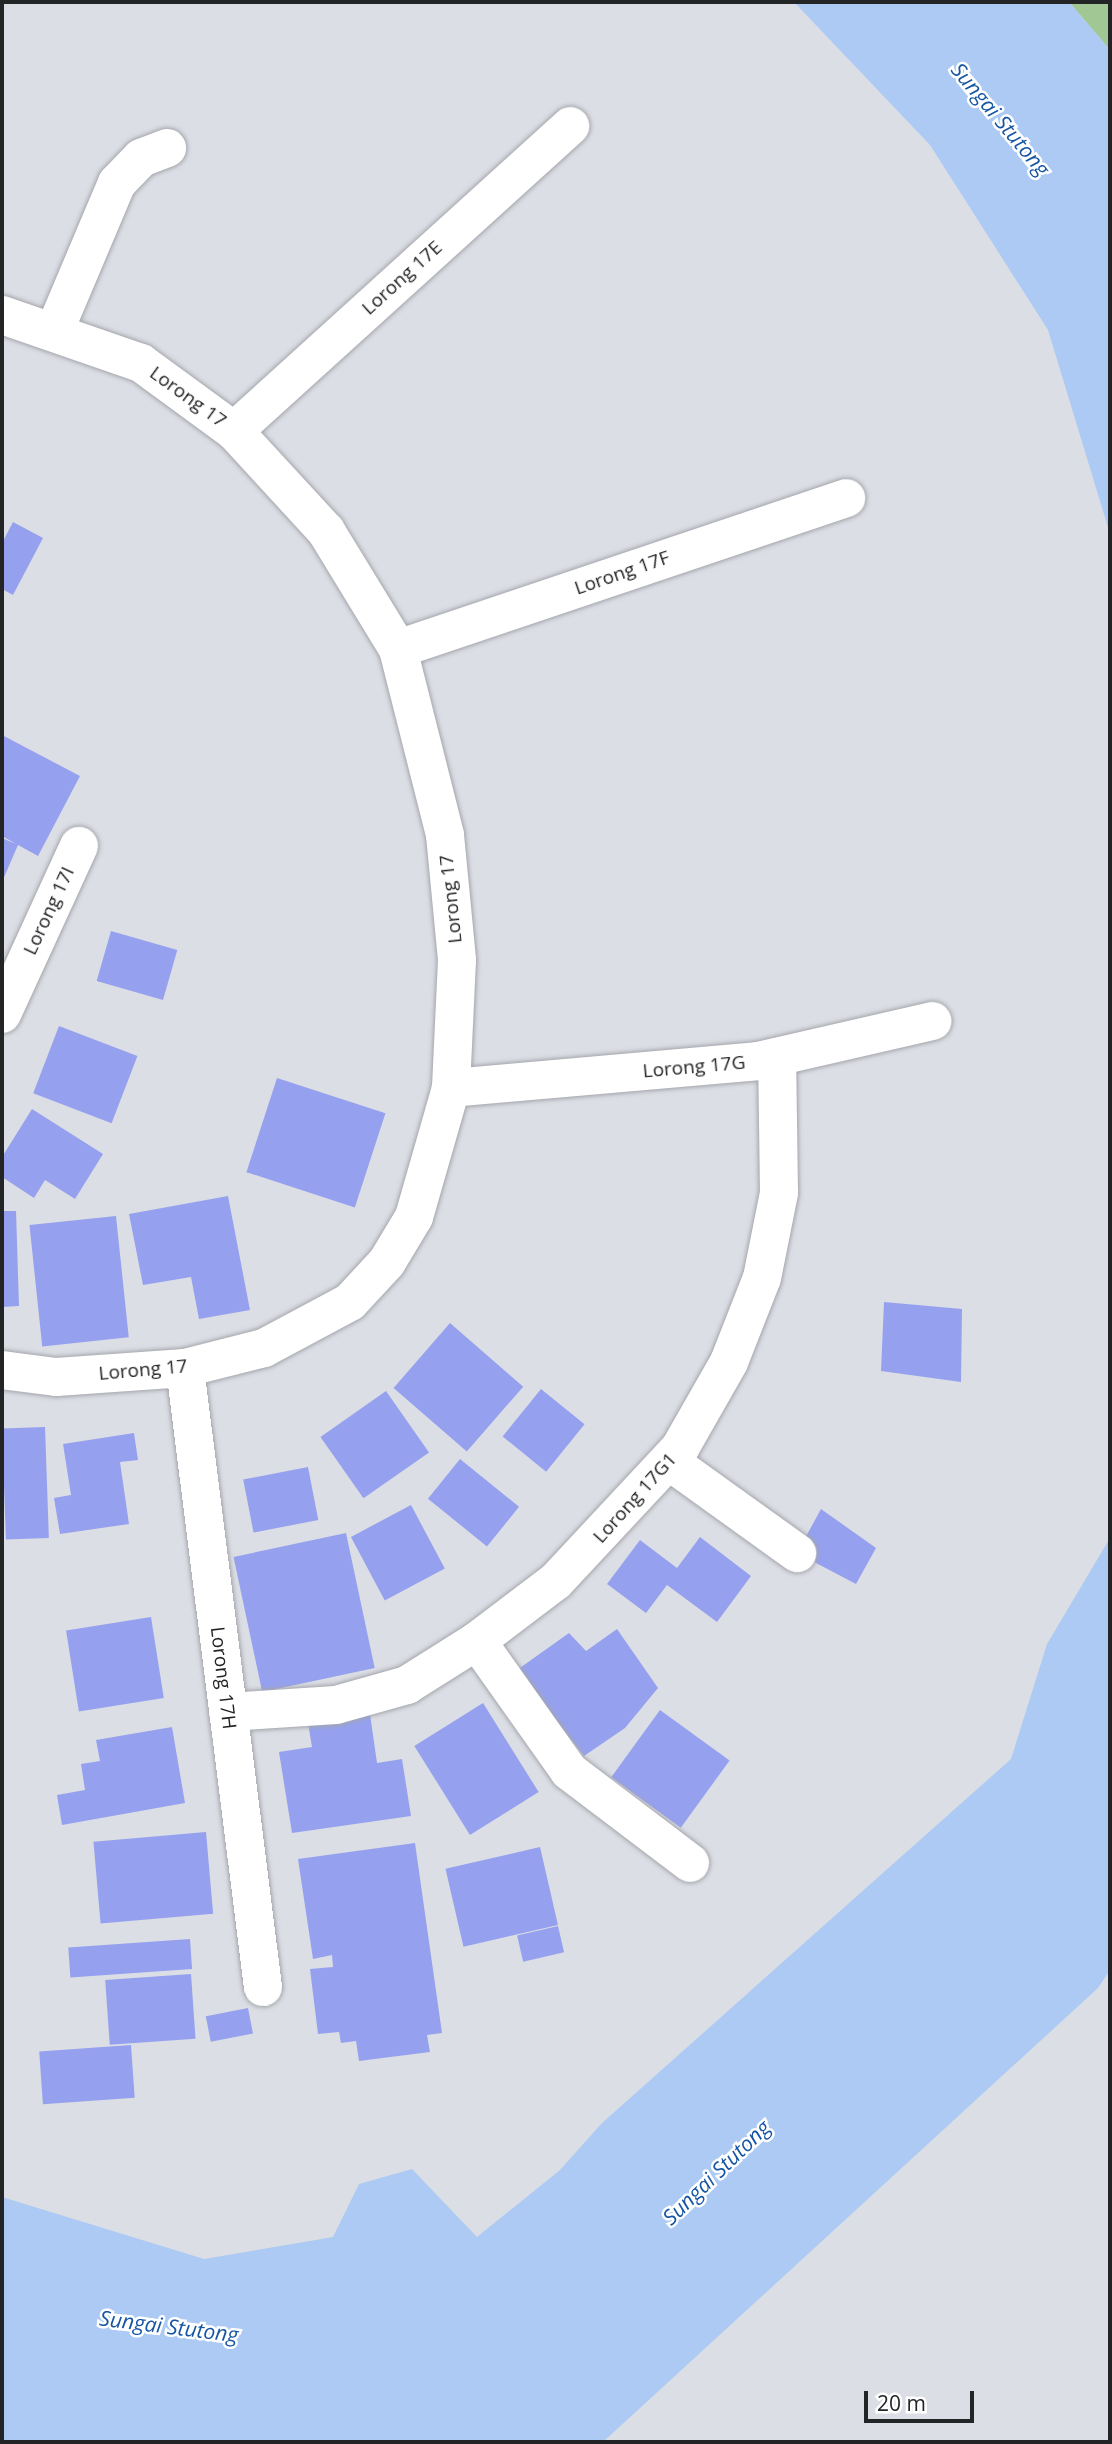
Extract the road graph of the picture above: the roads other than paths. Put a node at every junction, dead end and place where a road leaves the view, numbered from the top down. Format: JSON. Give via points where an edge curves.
{"nodes":[{"id":1,"x":570,"y":126,"type":"dead end"},
{"id":2,"x":167,"y":148,"type":"dead end"},
{"id":3,"x":2,"y":315,"type":"edge"},
{"id":4,"x":54,"y":332,"type":"junction"},
{"id":5,"x":234,"y":431,"type":"junction"},
{"id":6,"x":846,"y":498,"type":"dead end"},
{"id":7,"x":398,"y":649,"type":"junction"},
{"id":8,"x":79,"y":845,"type":"dead end"},
{"id":9,"x":2,"y":1014,"type":"edge"},
{"id":10,"x":932,"y":1021,"type":"dead end"},
{"id":11,"x":777,"y":1057,"type":"junction"},
{"id":12,"x":451,"y":1088,"type":"junction"},
{"id":13,"x":185,"y":1368,"type":"junction"},
{"id":14,"x":2,"y":1370,"type":"edge"},
{"id":15,"x":669,"y":1461,"type":"junction"},
{"id":16,"x":797,"y":1553,"type":"dead end"},
{"id":17,"x":477,"y":1641,"type":"junction"},
{"id":18,"x":228,"y":1712,"type":"junction"},
{"id":19,"x":690,"y":1863,"type":"dead end"},
{"id":20,"x":263,"y":1987,"type":"dead end"}],
"edges":[{"from":1,"to":5,"type":"street","name":"Lorong 17E"},
{"from":2,"to":4,"type":"street","via":[[141,158],[117,183]]},
{"from":3,"to":4,"type":"street","name":"Lorong 17"},
{"from":4,"to":5,"type":"street","name":"Lorong 17","via":[[141,363]]},
{"from":5,"to":7,"type":"street","name":"Lorong 17","via":[[326,531]]},
{"from":6,"to":7,"type":"street","name":"Lorong 17F"},
{"from":7,"to":12,"type":"street","name":"Lorong 17","via":[[445,835],[457,960]]},
{"from":8,"to":9,"type":"street","name":"Lorong 17I"},
{"from":10,"to":11,"type":"street","name":"Lorong 17G"},
{"from":11,"to":12,"type":"street","name":"Lorong 17G"},
{"from":11,"to":15,"type":"street","name":"Lorong 17G1","via":[[779,1193],[762,1278],[729,1362]]},
{"from":12,"to":13,"type":"street","name":"Lorong 17","via":[[414,1217],[387,1262],[350,1302],[264,1348]]},
{"from":13,"to":14,"type":"street","name":"Lorong 17","via":[[56,1377]]},
{"from":13,"to":18,"type":"street","name":"Lorong 17H"},
{"from":15,"to":16,"type":"street"},
{"from":15,"to":17,"type":"street","name":"Lorong 17G1","via":[[556,1581]]},
{"from":17,"to":18,"type":"street","name":"Lorong 17G1","via":[[407,1685],[336,1705]]},
{"from":17,"to":19,"type":"street","via":[[569,1771]]},
{"from":18,"to":20,"type":"street","name":"Lorong 17H"}]}
